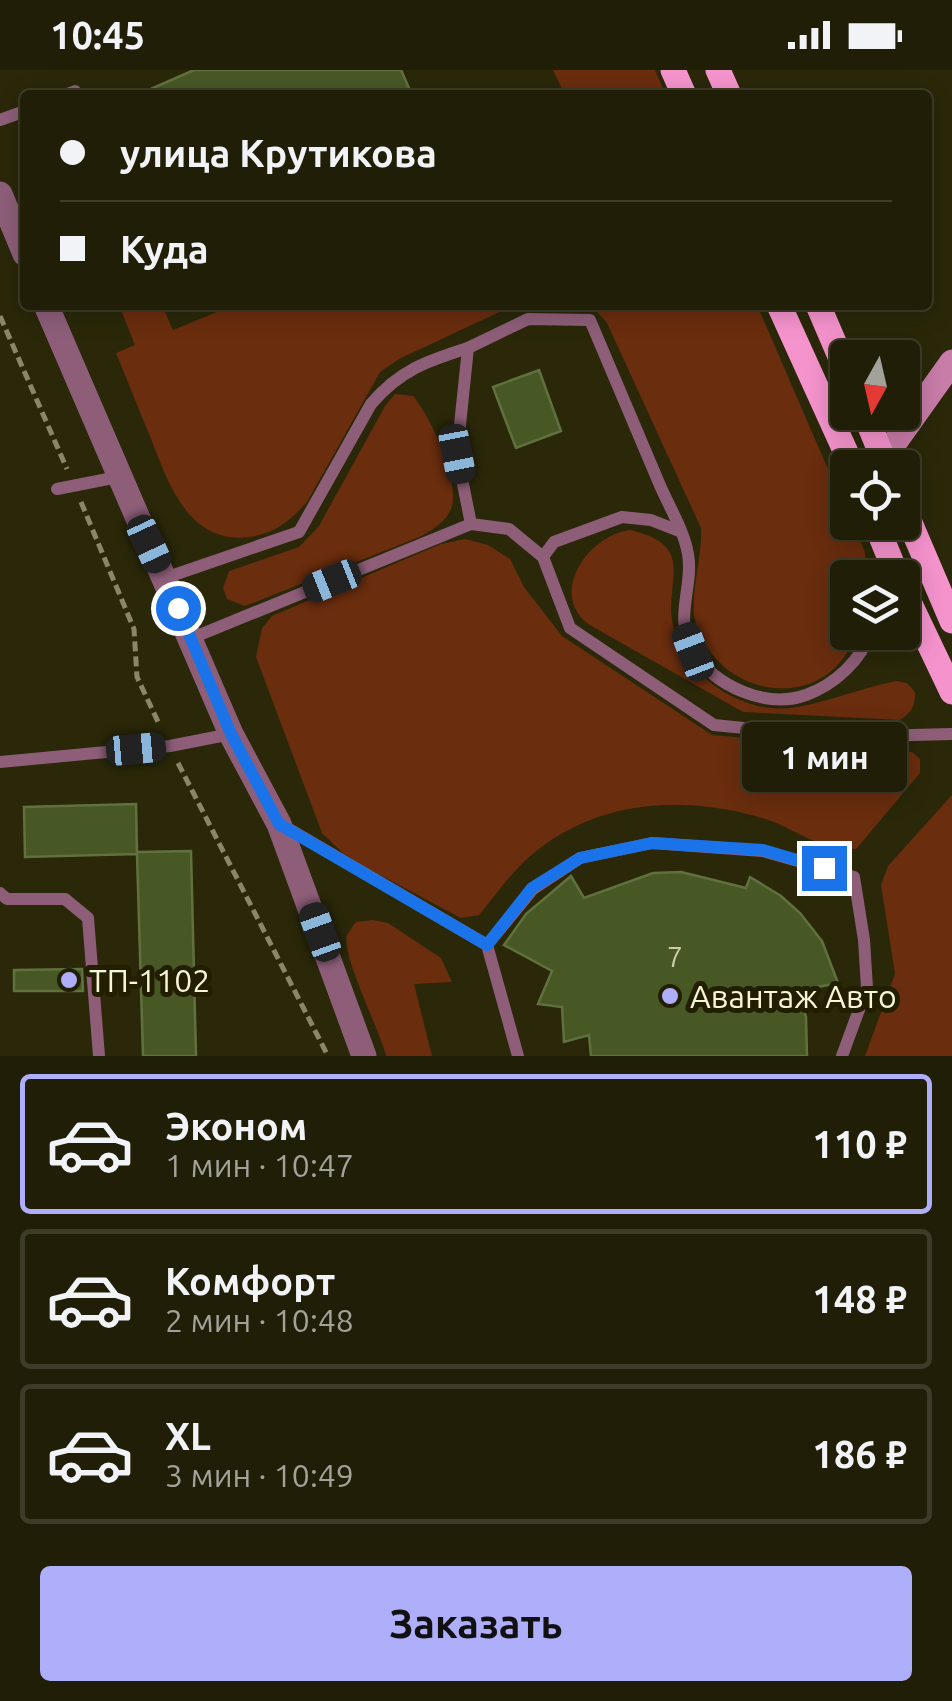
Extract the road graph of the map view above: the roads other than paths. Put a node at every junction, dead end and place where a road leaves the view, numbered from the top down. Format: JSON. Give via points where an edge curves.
{"nodes":[{"id":1,"x":0,"y":194,"type":"edge"},
{"id":2,"x":20,"y":242,"type":"edge"},
{"id":3,"x":48,"y":310,"type":"edge"},
{"id":4,"x":781,"y":310,"type":"edge"},
{"id":5,"x":820,"y":310,"type":"edge"},
{"id":6,"x":833,"y":340,"type":"edge"},
{"id":7,"x":468,"y":348,"type":"junction"},
{"id":8,"x":952,"y":362,"type":"edge"},
{"id":9,"x":845,"y":450,"type":"edge"},
{"id":10,"x":890,"y":450,"type":"edge"},
{"id":11,"x":118,"y":477,"type":"junction"},
{"id":12,"x":57,"y":489,"type":"dead end"},
{"id":13,"x":471,"y":524,"type":"junction"},
{"id":14,"x":679,"y":530,"type":"junction"},
{"id":15,"x":917,"y":540,"type":"edge"},
{"id":16,"x":543,"y":557,"type":"junction"},
{"id":17,"x":165,"y":578,"type":"junction"},
{"id":18,"x":952,"y":621,"type":"edge"},
{"id":19,"x":920,"y":625,"type":"edge"},
{"id":20,"x":192,"y":638,"type":"junction"},
{"id":21,"x":863,"y":650,"type":"edge"},
{"id":22,"x":952,"y":692,"type":"edge"},
{"id":23,"x":231,"y":734,"type":"junction"},
{"id":24,"x":952,"y":734,"type":"edge"},
{"id":25,"x":0,"y":762,"type":"edge"},
{"id":26,"x":279,"y":824,"type":"junction"},
{"id":27,"x":0,"y":893,"type":"edge"},
{"id":28,"x":487,"y":945,"type":"junction"},
{"id":29,"x":99,"y":1056,"type":"edge"},
{"id":30,"x":364,"y":1056,"type":"edge"},
{"id":31,"x":518,"y":1056,"type":"edge"},
{"id":32,"x":842,"y":1056,"type":"edge"}],
"edges":[{"from":1,"to":2,"type":"street"},
{"from":3,"to":11,"type":"street"},
{"from":4,"to":9,"type":"main road"},
{"from":5,"to":6,"type":"main road"},
{"from":7,"to":13,"type":"lane","via":[[457,454]]},
{"from":7,"to":14,"type":"lane","via":[[528,319],[590,320]]},
{"from":7,"to":17,"type":"lane","via":[[400,374],[386,386],[299,532]]},
{"from":8,"to":10,"type":"street"},
{"from":11,"to":12,"type":"lane"},
{"from":11,"to":17,"type":"street"},
{"from":13,"to":16,"type":"lane","via":[[509,529]]},
{"from":13,"to":20,"type":"lane"},
{"from":14,"to":16,"type":"lane","via":[[622,517],[554,542]]},
{"from":14,"to":21,"type":"lane","via":[[688,553],[684,628],[693,652],[732,687],[769,700],[806,695],[840,676]]},
{"from":15,"to":18,"type":"main road"},
{"from":16,"to":24,"type":"lane","via":[[570,628],[714,725],[832,737]]},
{"from":17,"to":20,"type":"street"},
{"from":19,"to":22,"type":"main road"},
{"from":20,"to":23,"type":"street"},
{"from":23,"to":25,"type":"lane"},
{"from":23,"to":26,"type":"street"},
{"from":26,"to":28,"type":"lane"},
{"from":26,"to":30,"type":"street"},
{"from":27,"to":29,"type":"lane","via":[[6,899],[65,899],[88,918]]},
{"from":28,"to":31,"type":"lane"},
{"from":28,"to":32,"type":"lane","via":[[532,888],[580,858],[652,843],[763,850],[854,877],[867,988]]}]}
